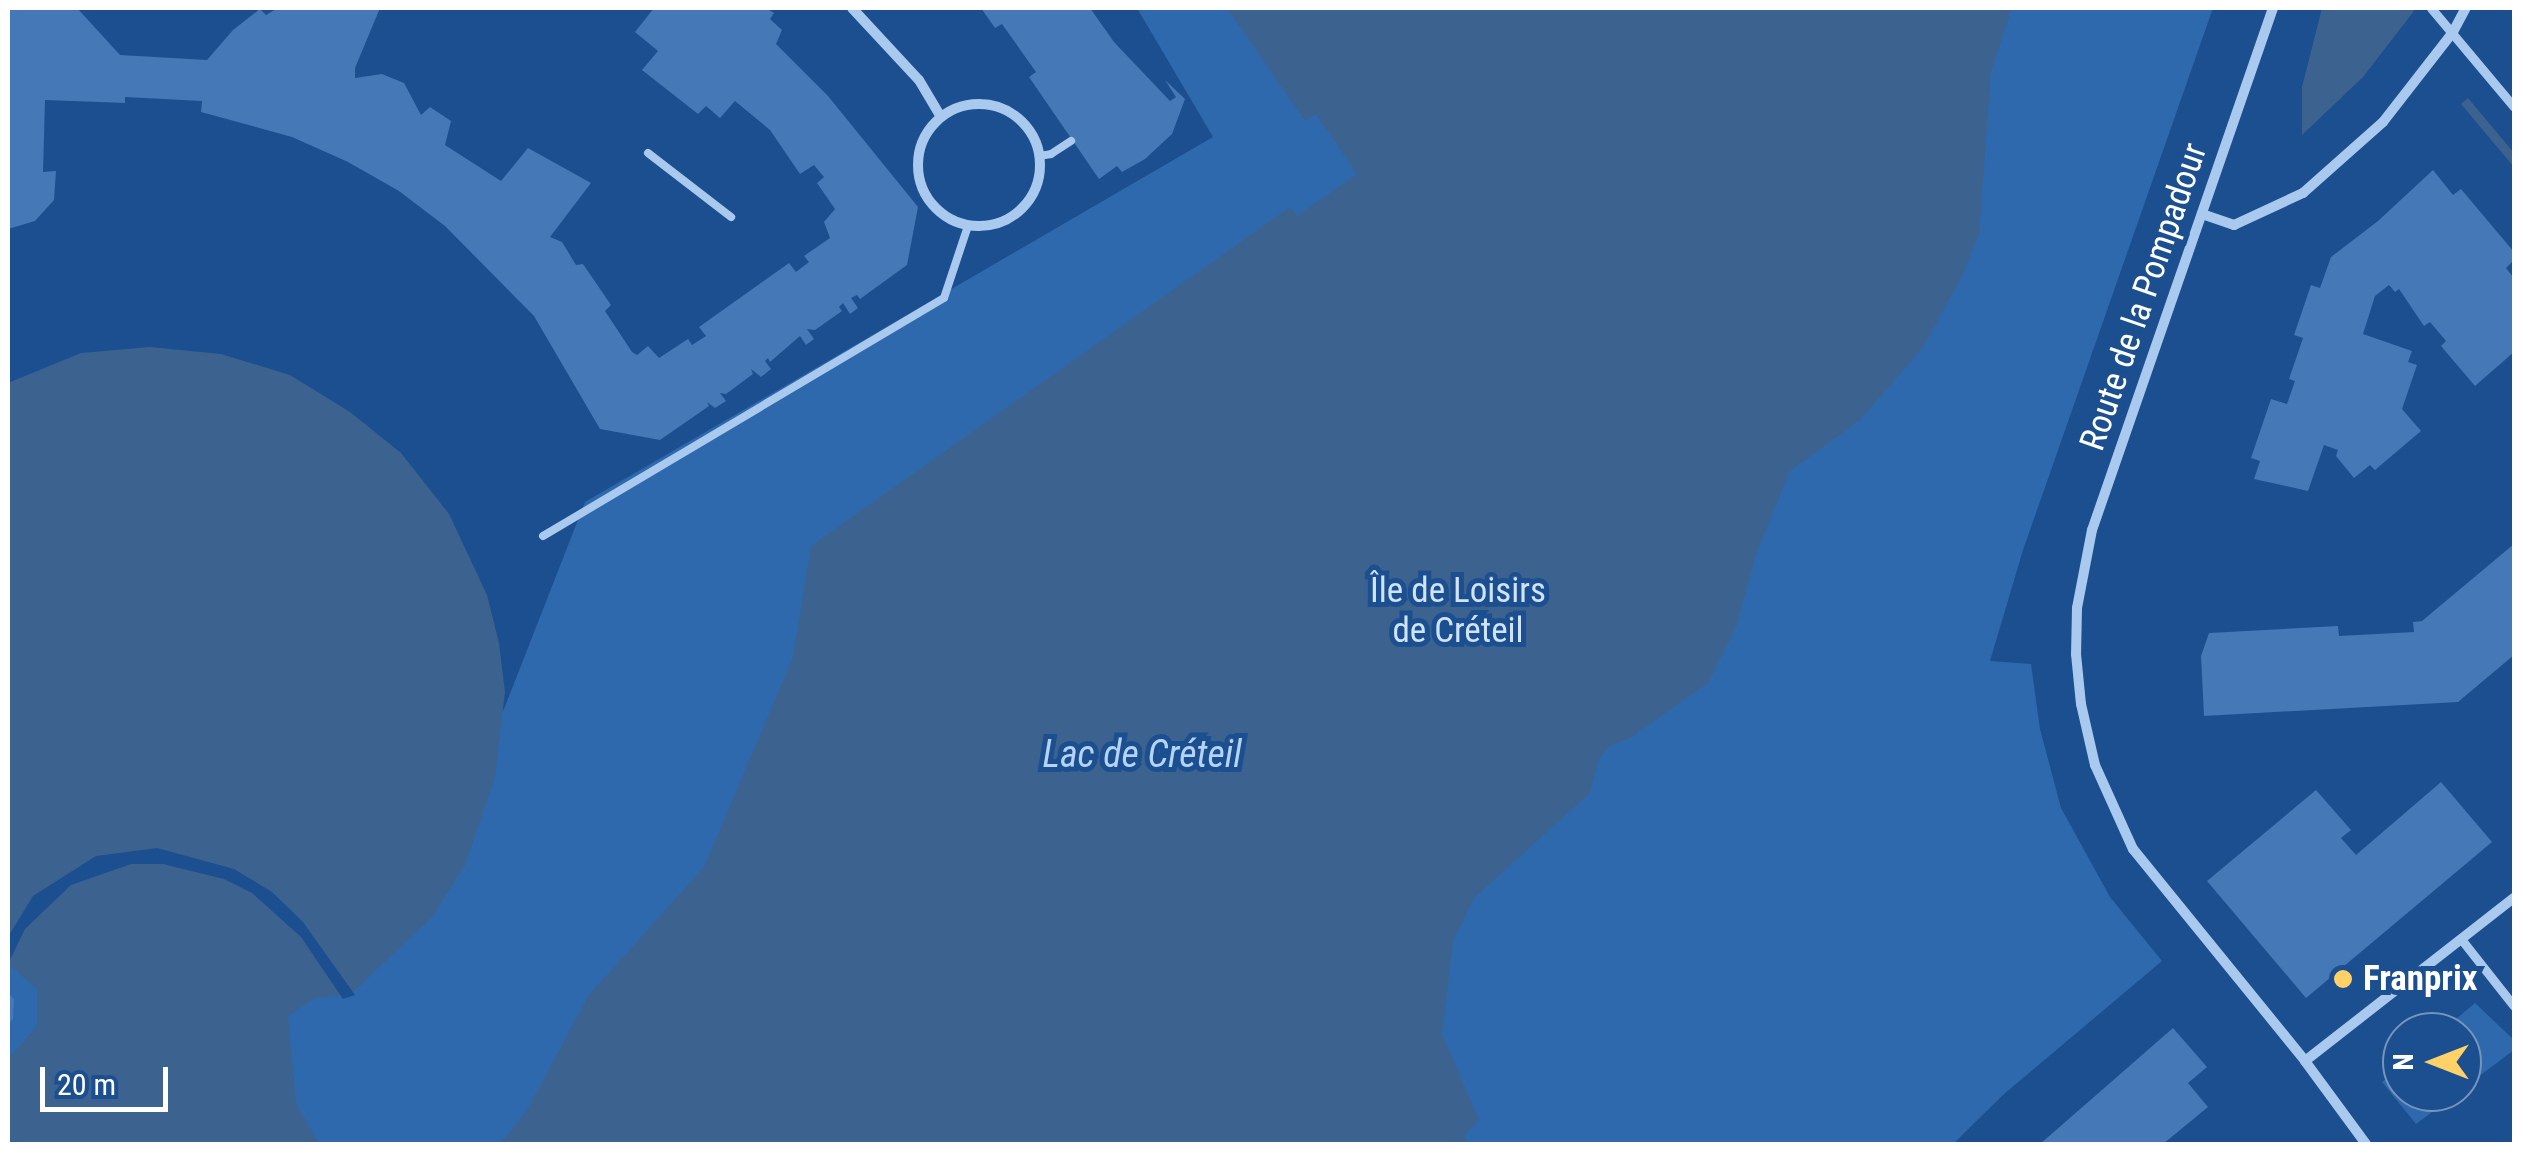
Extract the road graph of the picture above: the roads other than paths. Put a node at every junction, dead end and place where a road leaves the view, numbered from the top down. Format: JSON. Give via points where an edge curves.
{"nodes":[{"id":1,"x":852,"y":8,"type":"edge"},
{"id":2,"x":2274,"y":8,"type":"edge"},
{"id":3,"x":2431,"y":8,"type":"edge"},
{"id":4,"x":2466,"y":8,"type":"edge"},
{"id":5,"x":2454,"y":32,"type":"junction"},
{"id":6,"x":2514,"y":107,"type":"edge"},
{"id":7,"x":942,"y":117,"type":"junction"},
{"id":8,"x":1070,"y":141,"type":"dead end"},
{"id":9,"x":648,"y":153,"type":"dead end"},
{"id":10,"x":1038,"y":156,"type":"junction"},
{"id":11,"x":2202,"y":214,"type":"junction"},
{"id":12,"x":731,"y":217,"type":"dead end"},
{"id":13,"x":968,"y":226,"type":"junction"},
{"id":14,"x":543,"y":536,"type":"dead end"},
{"id":15,"x":2514,"y":898,"type":"edge"},
{"id":16,"x":2460,"y":940,"type":"junction"},
{"id":17,"x":2514,"y":1006,"type":"edge"},
{"id":18,"x":2305,"y":1061,"type":"junction"},
{"id":19,"x":2366,"y":1144,"type":"edge"}],
"edges":[{"from":1,"to":7,"type":"street","via":[[919,80]]},
{"from":2,"to":11,"type":"street","name":"Route de la Pompadour"},
{"from":3,"to":5,"type":"street"},
{"from":4,"to":5,"type":"street"},
{"from":5,"to":6,"type":"street"},
{"from":5,"to":11,"type":"street","via":[[2383,122],[2303,193],[2234,225]]},
{"from":7,"to":10,"type":"street","via":[[977,104],[1002,108],[1033,136]]},
{"from":7,"to":13,"type":"street","via":[[922,143],[920,179],[927,198]]},
{"from":8,"to":10,"type":"lane"},
{"from":9,"to":12,"type":"lane"},
{"from":10,"to":13,"type":"street","via":[[1034,191],[1018,212]]},
{"from":11,"to":18,"type":"street","name":"Route de la Pompadour","via":[[2092,530],[2077,608],[2081,704],[2113,811],[2156,883]]},
{"from":13,"to":14,"type":"lane","via":[[944,298]]},
{"from":15,"to":16,"type":"street"},
{"from":16,"to":17,"type":"street"},
{"from":16,"to":18,"type":"street"},
{"from":18,"to":19,"type":"street","name":"Route de la Pompadour"}]}
